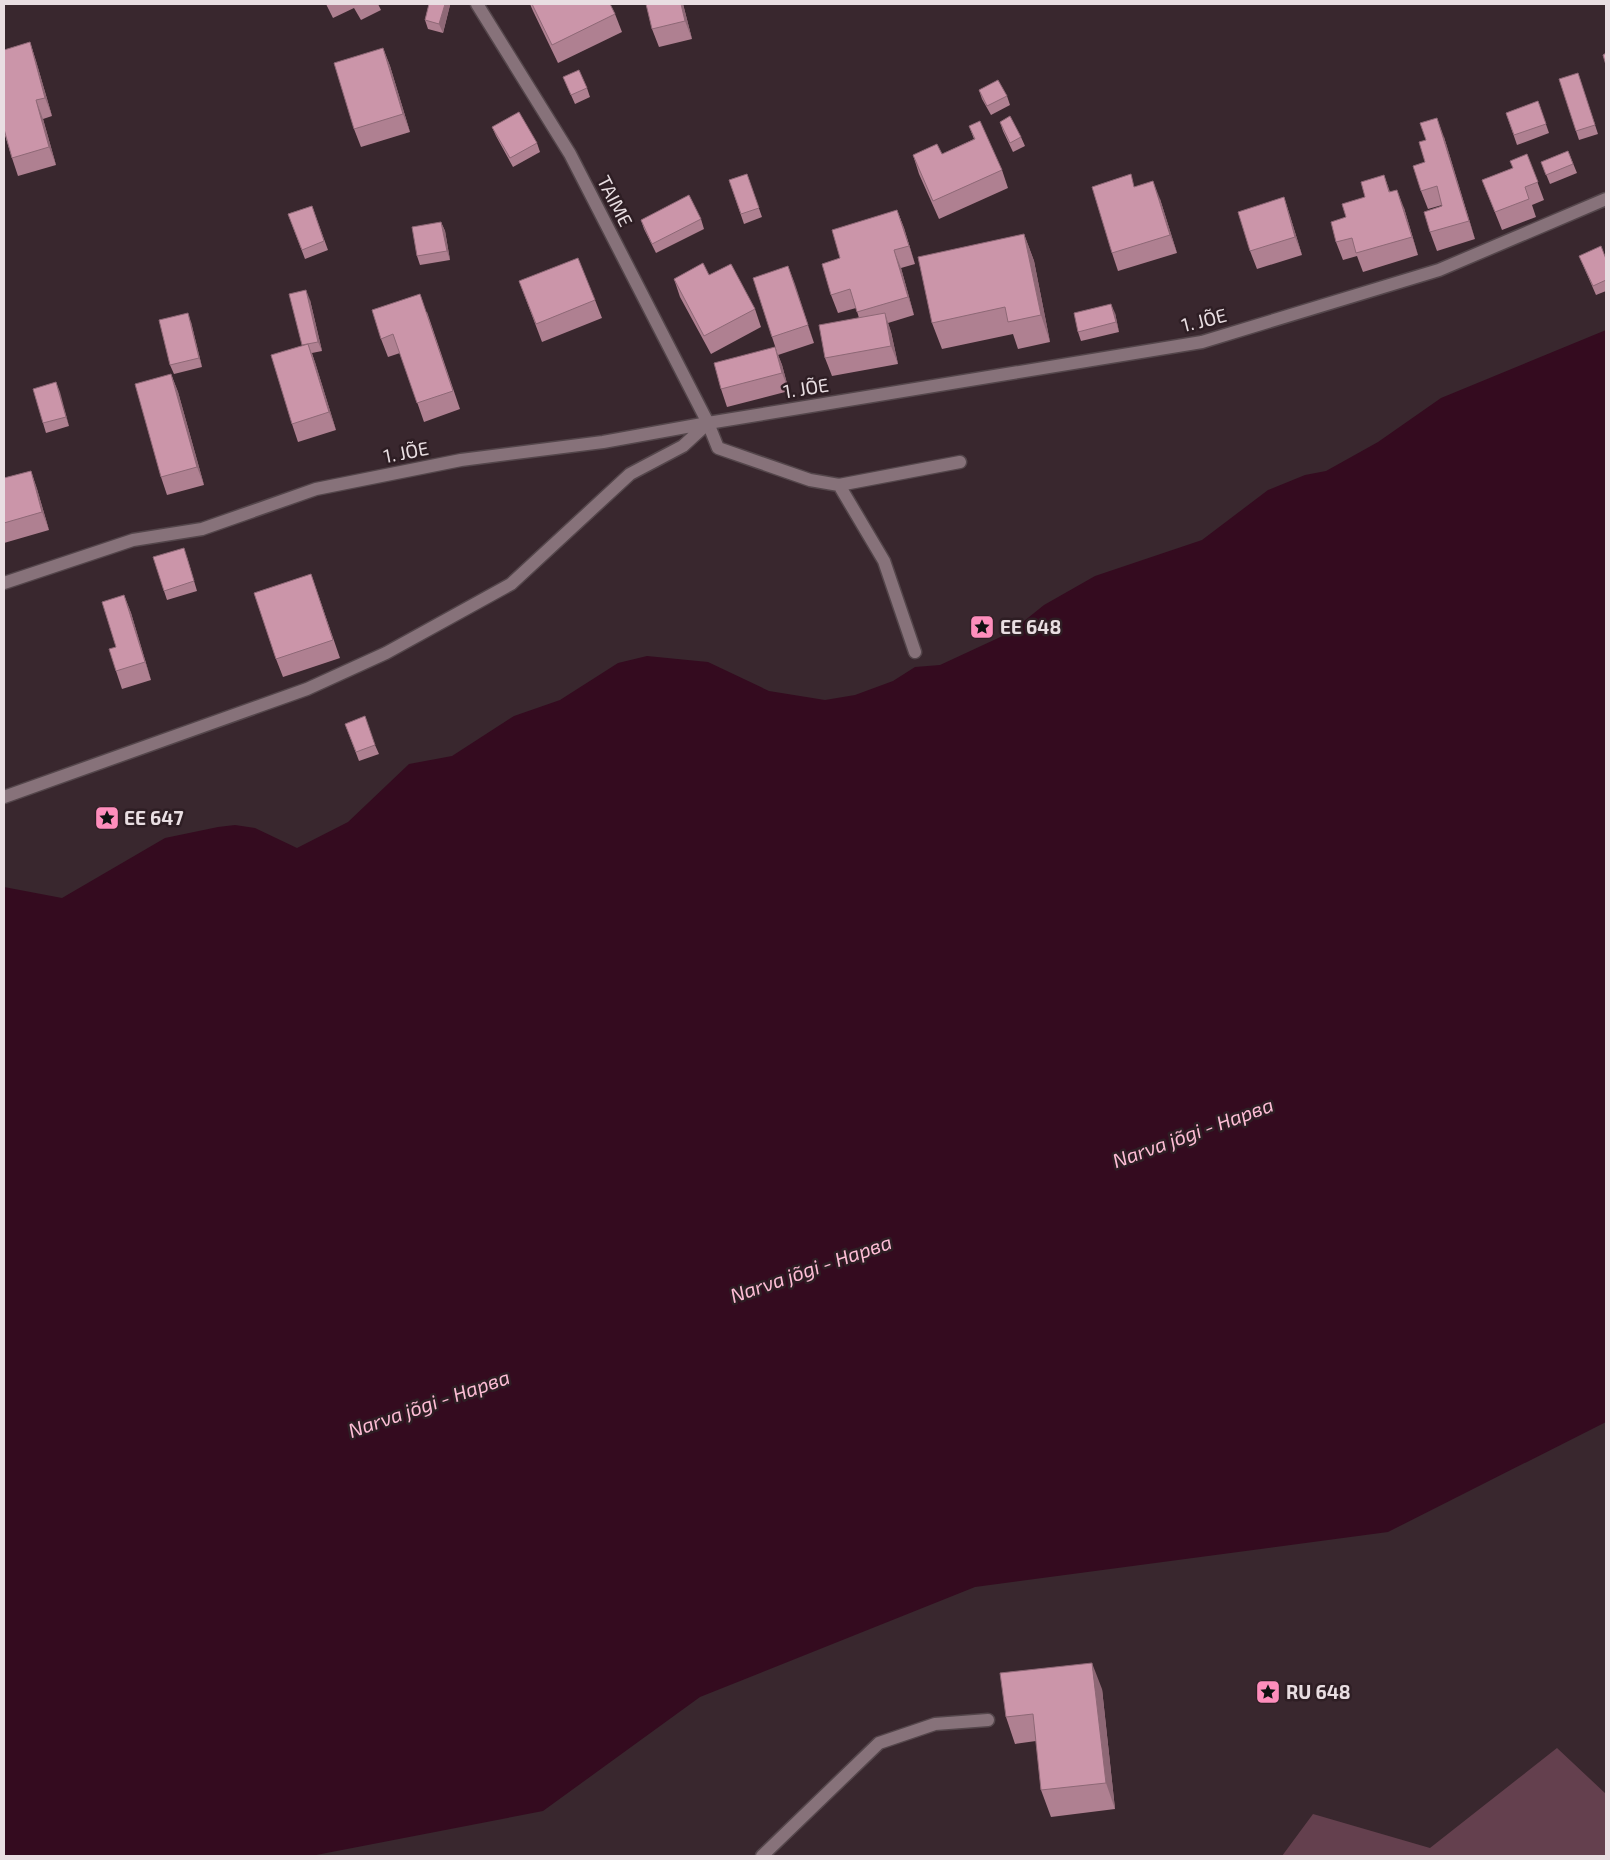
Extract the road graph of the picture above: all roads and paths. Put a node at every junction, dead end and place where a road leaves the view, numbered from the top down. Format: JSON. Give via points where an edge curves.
{"nodes":[{"id":1,"x":477,"y":4,"type":"edge"},
{"id":2,"x":1606,"y":199,"type":"edge"},
{"id":3,"x":708,"y":423,"type":"junction"},
{"id":4,"x":960,"y":462,"type":"dead end"},
{"id":5,"x":840,"y":485,"type":"junction"},
{"id":6,"x":4,"y":583,"type":"edge"},
{"id":7,"x":915,"y":652,"type":"dead end"},
{"id":8,"x":4,"y":797,"type":"edge"},
{"id":9,"x":988,"y":1720,"type":"dead end"},
{"id":10,"x":762,"y":1856,"type":"edge"}],
"edges":[{"from":1,"to":3,"type":"street","name":"TAIME","via":[[570,154]]},
{"from":2,"to":3,"type":"street","name":"1. JÕE","via":[[1439,270],[1202,342]]},
{"from":3,"to":5,"type":"street","name":"TAIME","via":[[718,448],[810,480]]},
{"from":3,"to":6,"type":"street","name":"1. JÕE","via":[[603,442],[461,460],[316,489],[202,529],[133,540]]},
{"from":3,"to":8,"type":"street","via":[[683,446],[630,474],[511,584],[386,654],[307,689]]},
{"from":4,"to":5,"type":"street"},
{"from":5,"to":7,"type":"street","via":[[884,561]]},
{"from":9,"to":10,"type":"street","via":[[935,1724],[879,1743]]}]}
